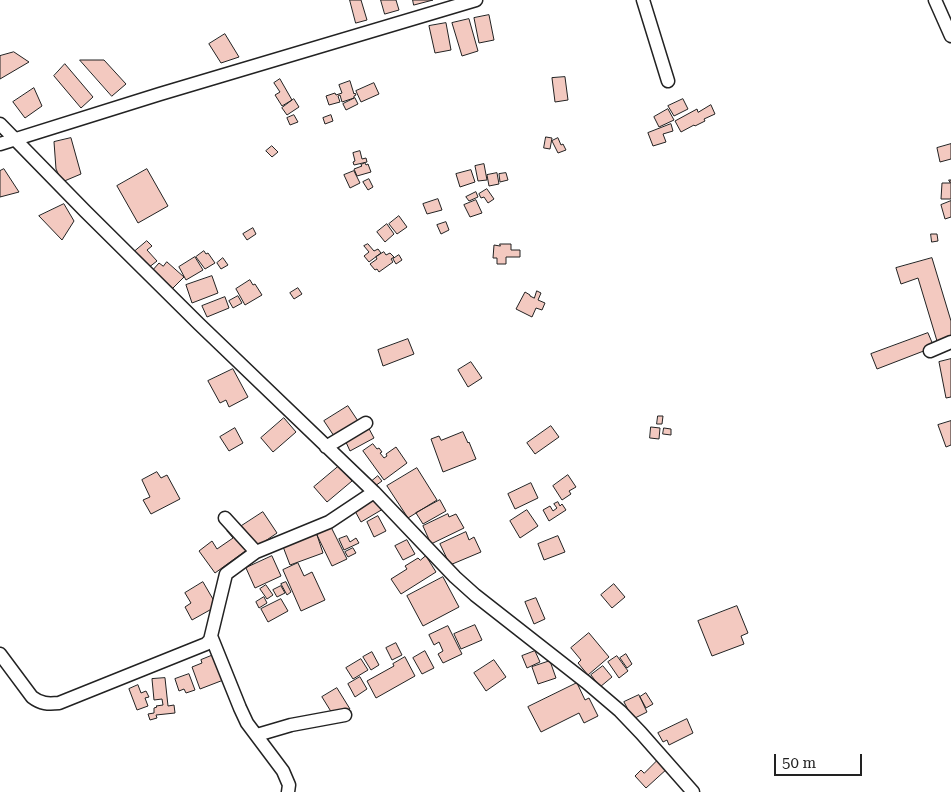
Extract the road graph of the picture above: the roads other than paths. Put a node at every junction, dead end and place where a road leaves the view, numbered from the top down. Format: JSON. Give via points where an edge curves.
{"nodes":[{"id":1,"x":476,"y":0,"type":"edge"},
{"id":2,"x":643,"y":0,"type":"edge"},
{"id":3,"x":935,"y":0,"type":"edge"},
{"id":4,"x":951,"y":36,"type":"edge"},
{"id":5,"x":668,"y":81,"type":"dead end"},
{"id":6,"x":0,"y":124,"type":"edge"},
{"id":7,"x":16,"y":139,"type":"junction"},
{"id":8,"x":0,"y":144,"type":"edge"},
{"id":9,"x":951,"y":342,"type":"edge"},
{"id":10,"x":930,"y":352,"type":"dead end"},
{"id":11,"x":366,"y":423,"type":"dead end"},
{"id":12,"x":326,"y":447,"type":"junction"},
{"id":13,"x":374,"y":492,"type":"junction"},
{"id":14,"x":224,"y":518,"type":"dead end"},
{"id":15,"x":256,"y":552,"type":"junction"},
{"id":16,"x":212,"y":636,"type":"junction"},
{"id":17,"x":0,"y":654,"type":"edge"},
{"id":18,"x":345,"y":715,"type":"dead end"},
{"id":19,"x":257,"y":735,"type":"junction"},
{"id":20,"x":288,"y":792,"type":"edge"},
{"id":21,"x":693,"y":792,"type":"edge"}],
"edges":[{"from":1,"to":7,"type":"street"},
{"from":2,"to":5,"type":"street"},
{"from":3,"to":4,"type":"street"},
{"from":6,"to":7,"type":"street"},
{"from":7,"to":8,"type":"street"},
{"from":7,"to":12,"type":"street","via":[[91,218]]},
{"from":9,"to":10,"type":"street"},
{"from":11,"to":12,"type":"street"},
{"from":12,"to":13,"type":"street"},
{"from":13,"to":15,"type":"street","via":[[329,522]]},
{"from":13,"to":21,"type":"street","via":[[475,595],[620,711]]},
{"from":14,"to":15,"type":"street"},
{"from":15,"to":16,"type":"street","via":[[226,574]]},
{"from":16,"to":17,"type":"street","via":[[206,644],[52,704],[32,697]]},
{"from":16,"to":19,"type":"street","via":[[240,708]]},
{"from":18,"to":19,"type":"street"},
{"from":19,"to":20,"type":"street","via":[[283,771],[289,785]]}]}
